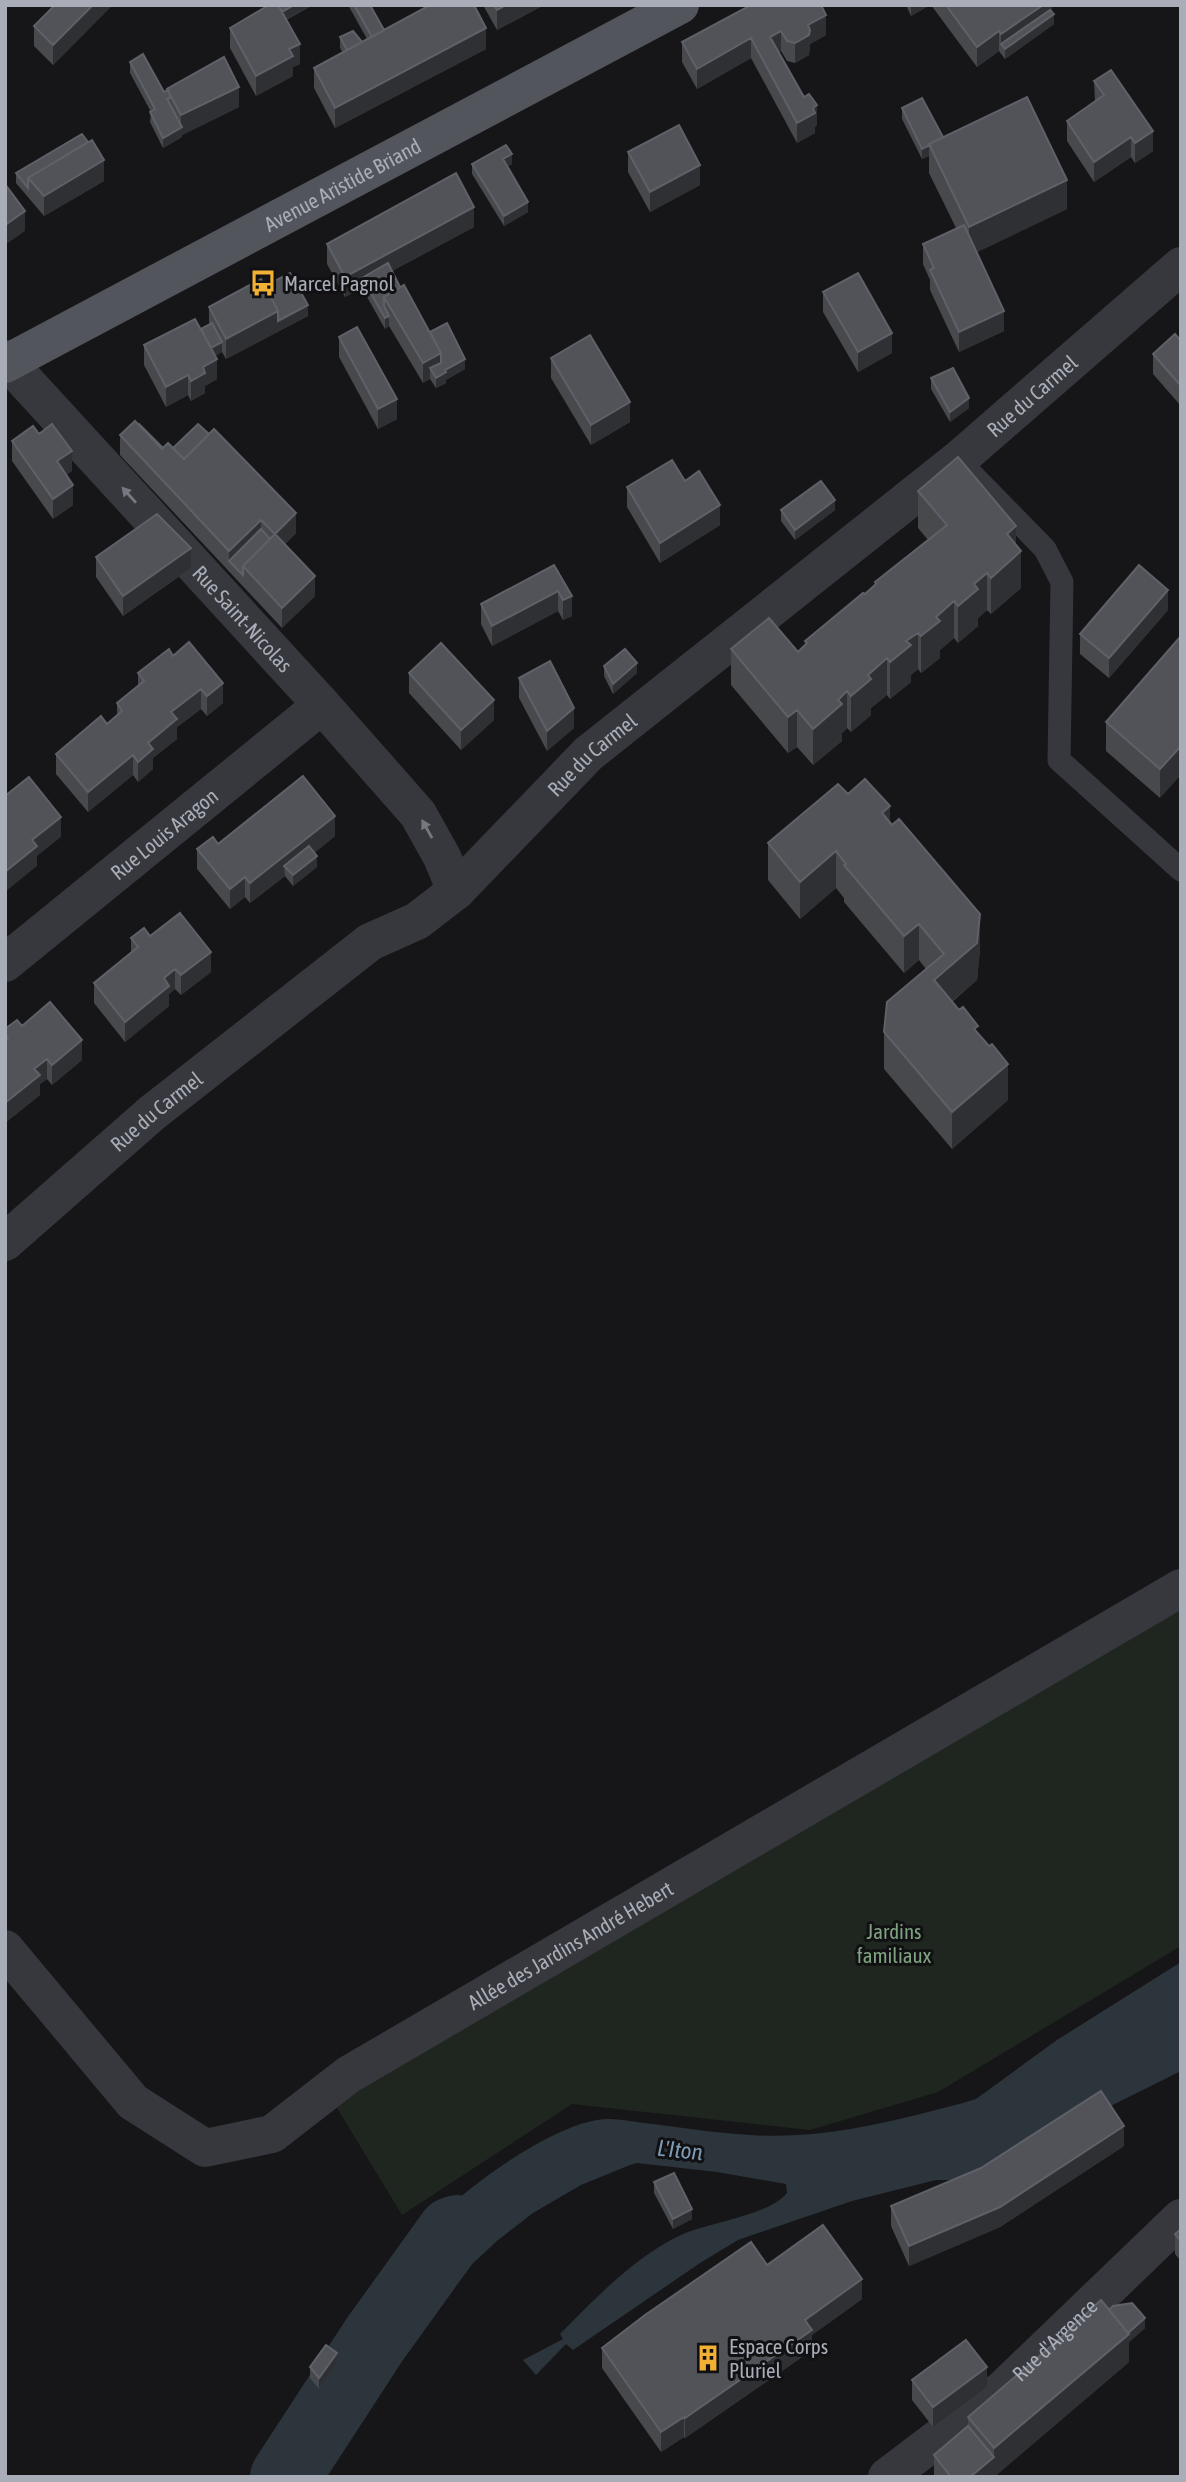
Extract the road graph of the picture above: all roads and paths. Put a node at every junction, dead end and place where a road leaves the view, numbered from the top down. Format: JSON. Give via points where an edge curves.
{"nodes":[{"id":1,"x":680,"y":5,"type":"edge"},
{"id":2,"x":1181,"y":265,"type":"edge"},
{"id":3,"x":6,"y":362,"type":"edge"},
{"id":4,"x":958,"y":460,"type":"junction"},
{"id":5,"x":322,"y":705,"type":"junction"},
{"id":6,"x":1181,"y":870,"type":"edge"},
{"id":7,"x":456,"y":891,"type":"junction"},
{"id":8,"x":5,"y":963,"type":"edge"},
{"id":9,"x":5,"y":1242,"type":"edge"},
{"id":10,"x":1181,"y":1588,"type":"edge"},
{"id":11,"x":5,"y":1949,"type":"edge"},
{"id":12,"x":1181,"y":2218,"type":"edge"},
{"id":13,"x":887,"y":2477,"type":"edge"}],
"edges":[{"from":1,"to":3,"type":"main road","name":"Avenue Aristide Briand"},
{"from":2,"to":4,"type":"street","name":"Rue du Carmel"},
{"from":5,"to":3,"type":"street","name":"Rue Saint-Nicolas","one_way":true},
{"from":4,"to":6,"type":"lane","via":[[1045,549],[1062,582],[1059,760]]},
{"from":4,"to":7,"type":"street","name":"Rue du Carmel","via":[[588,754]]},
{"from":7,"to":5,"type":"street","name":"Rue Saint-Nicolas","one_way":true,"via":[[418,814]]},
{"from":5,"to":8,"type":"street","name":"Rue Louis Aragon"},
{"from":7,"to":9,"type":"street","name":"Rue du Carmel","via":[[417,921],[370,942],[152,1113]]},
{"from":10,"to":11,"type":"street","name":"Allée des Jardins André Hebert","via":[[348,2075],[272,2134],[205,2148],[134,2102]]},
{"from":12,"to":13,"type":"street","name":"Rue d'Argence","via":[[1002,2390]]}]}
